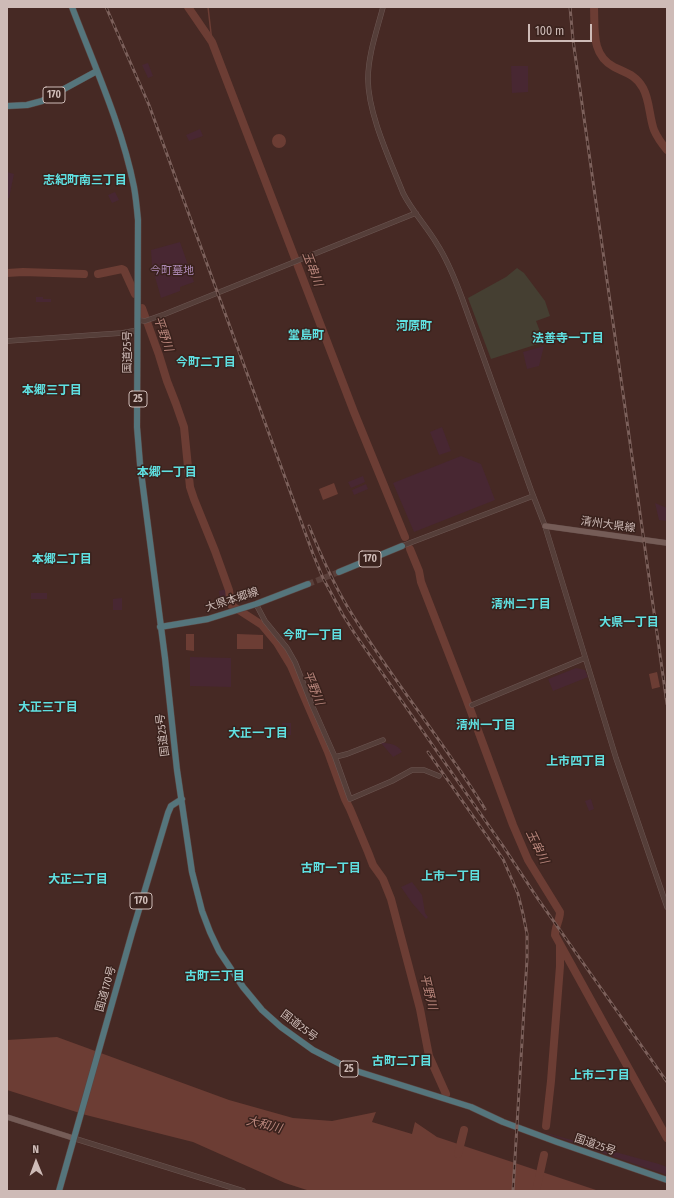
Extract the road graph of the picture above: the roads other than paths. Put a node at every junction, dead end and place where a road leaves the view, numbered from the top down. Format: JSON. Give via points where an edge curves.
{"nodes":[{"id":1,"x":72,"y":7,"type":"edge"},
{"id":2,"x":383,"y":7,"type":"edge"},
{"id":3,"x":97,"y":71,"type":"junction"},
{"id":4,"x":7,"y":106,"type":"edge"},
{"id":5,"x":416,"y":213,"type":"junction"},
{"id":6,"x":138,"y":320,"type":"junction"},
{"id":7,"x":138,"y":330,"type":"junction"},
{"id":8,"x":7,"y":341,"type":"edge"},
{"id":9,"x":533,"y":496,"type":"junction"},
{"id":10,"x":545,"y":526,"type":"junction"},
{"id":11,"x":667,"y":543,"type":"edge"},
{"id":12,"x":402,"y":546,"type":"joint"},
{"id":13,"x":339,"y":572,"type":"tunnel mouth"},
{"id":14,"x":308,"y":584,"type":"tunnel mouth"},
{"id":15,"x":256,"y":604,"type":"junction"},
{"id":16,"x":160,"y":627,"type":"junction"},
{"id":17,"x":585,"y":658,"type":"junction"},
{"id":18,"x":472,"y":705,"type":"dead end"},
{"id":19,"x":383,"y":740,"type":"dead end"},
{"id":20,"x":335,"y":757,"type":"junction"},
{"id":21,"x":439,"y":776,"type":"dead end"},
{"id":22,"x":182,"y":798,"type":"junction"},
{"id":23,"x":667,"y":907,"type":"edge"},
{"id":24,"x":7,"y":1117,"type":"edge"},
{"id":25,"x":74,"y":1136,"type":"junction"},
{"id":26,"x":667,"y":1180,"type":"edge"},
{"id":27,"x":59,"y":1191,"type":"edge"},
{"id":28,"x":243,"y":1191,"type":"edge"}],
"edges":[{"from":1,"to":3,"type":"highway","name":"国道25号","number":"25"},
{"from":2,"to":5,"type":"street","via":[[369,65],[369,95],[377,126],[403,193]]},
{"from":3,"to":4,"type":"highway","number":"170","via":[[42,101]]},
{"from":3,"to":6,"type":"highway","name":"国道25号","number":"25","via":[[134,188],[138,220]]},
{"from":5,"to":6,"type":"street","via":[[165,314]]},
{"from":5,"to":9,"type":"street","via":[[438,245],[451,271]]},
{"from":6,"to":7,"type":"highway","name":"国道25号","number":"25"},
{"from":7,"to":8,"type":"street"},
{"from":7,"to":16,"type":"highway","name":"国道25号","number":"25","via":[[138,444]]},
{"from":9,"to":10,"type":"street"},
{"from":9,"to":12,"type":"street"},
{"from":10,"to":11,"type":"main road","name":"清州大県線"},
{"from":10,"to":17,"type":"street"},
{"from":12,"to":13,"type":"highway","number":"170"},
{"from":14,"to":15,"type":"highway","name":"大県本郷線"},
{"from":15,"to":16,"type":"highway","name":"大県本郷線","via":[[208,619]]},
{"from":15,"to":20,"type":"street","via":[[295,662]]},
{"from":16,"to":22,"type":"highway","name":"国道25号","number":"25"},
{"from":17,"to":18,"type":"street"},
{"from":17,"to":23,"type":"street","via":[[626,789]]},
{"from":19,"to":20,"type":"street"},
{"from":20,"to":21,"type":"street","via":[[350,799],[412,770],[424,770]]},
{"from":22,"to":25,"type":"highway","name":"国道170号","number":"170","via":[[171,806],[168,813]]},
{"from":22,"to":26,"type":"highway","name":"国道25号","number":"25","via":[[192,872],[210,932],[219,951],[243,987],[262,1010],[281,1027],[313,1050],[350,1069],[471,1107],[550,1139]]},
{"from":24,"to":25,"type":"main road"},
{"from":25,"to":27,"type":"highway","name":"国道170号","number":"170"},
{"from":25,"to":28,"type":"street"}]}
